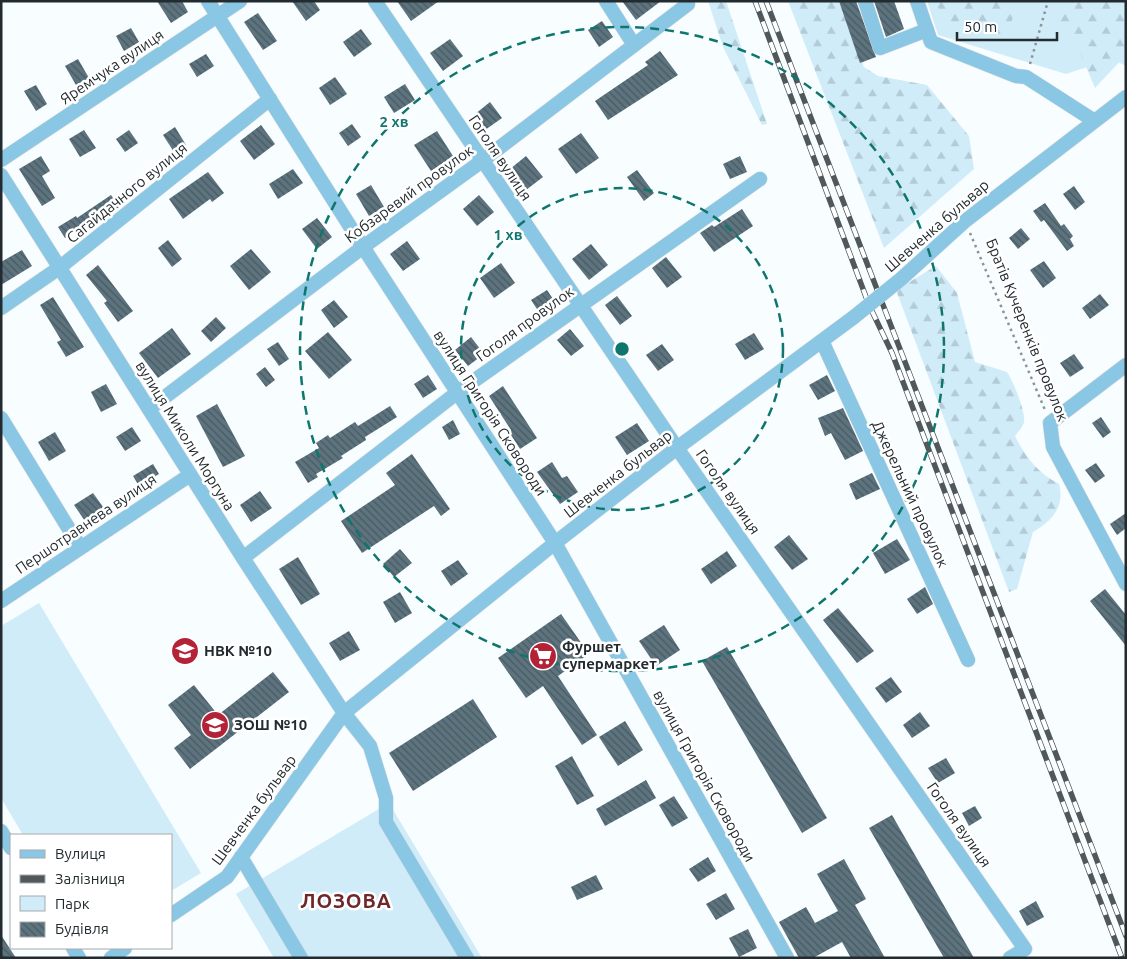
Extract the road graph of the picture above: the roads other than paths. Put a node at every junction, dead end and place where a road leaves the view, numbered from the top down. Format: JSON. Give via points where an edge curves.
{"nodes":[{"id":1,"x":208,"y":1,"type":"edge"},
{"id":2,"x":240,"y":1,"type":"edge"},
{"id":3,"x":375,"y":1,"type":"edge"},
{"id":4,"x":606,"y":1,"type":"edge"},
{"id":5,"x":865,"y":1,"type":"edge"},
{"id":6,"x":917,"y":1,"type":"edge"},
{"id":7,"x":688,"y":4,"type":"dead end"},
{"id":8,"x":218,"y":16,"type":"junction"},
{"id":9,"x":927,"y":30,"type":"junction"},
{"id":10,"x":634,"y":45,"type":"junction"},
{"id":11,"x":1126,"y":97,"type":"edge"},
{"id":12,"x":270,"y":99,"type":"junction"},
{"id":13,"x":1093,"y":120,"type":"junction"},
{"id":14,"x":1,"y":160,"type":"edge"},
{"id":15,"x":482,"y":161,"type":"junction"},
{"id":16,"x":1,"y":175,"type":"edge"},
{"id":17,"x":760,"y":179,"type":"dead end"},
{"id":18,"x":363,"y":246,"type":"junction"},
{"id":19,"x":58,"y":268,"type":"junction"},
{"id":20,"x":580,"y":305,"type":"junction"},
{"id":21,"x":1,"y":308,"type":"edge"},
{"id":22,"x":822,"y":341,"type":"junction"},
{"id":23,"x":1126,"y":365,"type":"edge"},
{"id":24,"x":458,"y":392,"type":"junction"},
{"id":25,"x":149,"y":409,"type":"junction"},
{"id":26,"x":1,"y":418,"type":"edge"},
{"id":27,"x":678,"y":448,"type":"junction"},
{"id":28,"x":190,"y":475,"type":"junction"},
{"id":29,"x":555,"y":543,"type":"junction"},
{"id":30,"x":80,"y":547,"type":"junction"},
{"id":31,"x":243,"y":558,"type":"junction"},
{"id":32,"x":1126,"y":584,"type":"edge"},
{"id":33,"x":1,"y":601,"type":"edge"},
{"id":34,"x":968,"y":660,"type":"dead end"},
{"id":35,"x":344,"y":713,"type":"junction"},
{"id":36,"x":1,"y":831,"type":"edge"},
{"id":37,"x":10,"y":846,"type":"edge"},
{"id":38,"x":241,"y":857,"type":"junction"},
{"id":39,"x":172,"y":915,"type":"edge"},
{"id":40,"x":124,"y":949,"type":"edge"},
{"id":41,"x":111,"y":958,"type":"edge"},
{"id":42,"x":301,"y":958,"type":"edge"},
{"id":43,"x":467,"y":958,"type":"edge"},
{"id":44,"x":787,"y":958,"type":"edge"},
{"id":45,"x":1010,"y":958,"type":"edge"}],
"edges":[{"from":1,"to":8,"type":"street","name":"вулиця Григорія Сковороди"},
{"from":2,"to":8,"type":"street","name":"Яремчука вулиця"},
{"from":3,"to":15,"type":"street","name":"Гоголя вулиця"},
{"from":4,"to":10,"type":"street"},
{"from":5,"to":9,"type":"street","via":[[880,48]]},
{"from":6,"to":9,"type":"street"},
{"from":7,"to":10,"type":"street","name":"Кобзаревий провулок"},
{"from":8,"to":12,"type":"street","name":"вулиця Григорія Сковороди"},
{"from":8,"to":14,"type":"street","name":"Яремчука вулиця"},
{"from":9,"to":13,"type":"street","via":[[931,42],[1016,76],[1026,77]]},
{"from":10,"to":15,"type":"street","name":"Кобзаревий провулок"},
{"from":11,"to":13,"type":"street","name":"Шевченка бульвар"},
{"from":12,"to":18,"type":"street","name":"вулиця Григорія Сковороди"},
{"from":12,"to":19,"type":"street","name":"Сагайдачного вулиця"},
{"from":13,"to":22,"type":"street","name":"Шевченка бульвар","bridge":true,"via":[[965,221],[901,279]]},
{"from":15,"to":18,"type":"street","name":"Кобзаревий провулок"},
{"from":15,"to":20,"type":"street","name":"Гоголя вулиця"},
{"from":16,"to":19,"type":"street","name":"вулиця Миколи Моргуна"},
{"from":17,"to":20,"type":"street","name":"Гоголя провулок"},
{"from":18,"to":24,"type":"street","name":"вулиця Григорія Сковороди"},
{"from":18,"to":25,"type":"street","name":"Кобзаревий провулок"},
{"from":19,"to":21,"type":"street","name":"Сагайдачного вулиця"},
{"from":19,"to":25,"type":"street","name":"вулиця Миколи Моргуна"},
{"from":20,"to":24,"type":"street","name":"Гоголя провулок"},
{"from":20,"to":27,"type":"street","name":"Гоголя вулиця"},
{"from":22,"to":27,"type":"street","name":"Шевченка бульвар"},
{"from":22,"to":34,"type":"street","name":"Джерельний провулок"},
{"from":23,"to":32,"type":"street","name":"Братів Кучеренків провулок","via":[[1050,423],[1053,447]]},
{"from":24,"to":29,"type":"street","name":"вулиця Григорія Сковороди"},
{"from":24,"to":31,"type":"street","name":"Гоголя провулок"},
{"from":25,"to":28,"type":"street","name":"вулиця Миколи Моргуна"},
{"from":26,"to":30,"type":"street"},
{"from":27,"to":29,"type":"street","name":"Шевченка бульвар"},
{"from":27,"to":45,"type":"street","name":"Гоголя вулиця","via":[[1025,950]]},
{"from":28,"to":30,"type":"street","name":"Першотравнева вулиця"},
{"from":28,"to":31,"type":"street","name":"вулиця Миколи Моргуна"},
{"from":29,"to":35,"type":"street","name":"Шевченка бульвар"},
{"from":29,"to":44,"type":"street","name":"вулиця Григорія Сковороди"},
{"from":30,"to":33,"type":"street","name":"Першотравнева вулиця"},
{"from":31,"to":35,"type":"street","name":"вулиця Миколи Моргуна"},
{"from":35,"to":38,"type":"street","name":"Шевченка бульвар"},
{"from":35,"to":43,"type":"street","name":"вулиця Миколи Моргуна","via":[[370,746],[386,798],[386,822]]},
{"from":36,"to":37,"type":"street"},
{"from":38,"to":39,"type":"street","name":"Шевченка бульвар","via":[[227,877]]},
{"from":38,"to":42,"type":"street"},
{"from":40,"to":41,"type":"street"}]}
